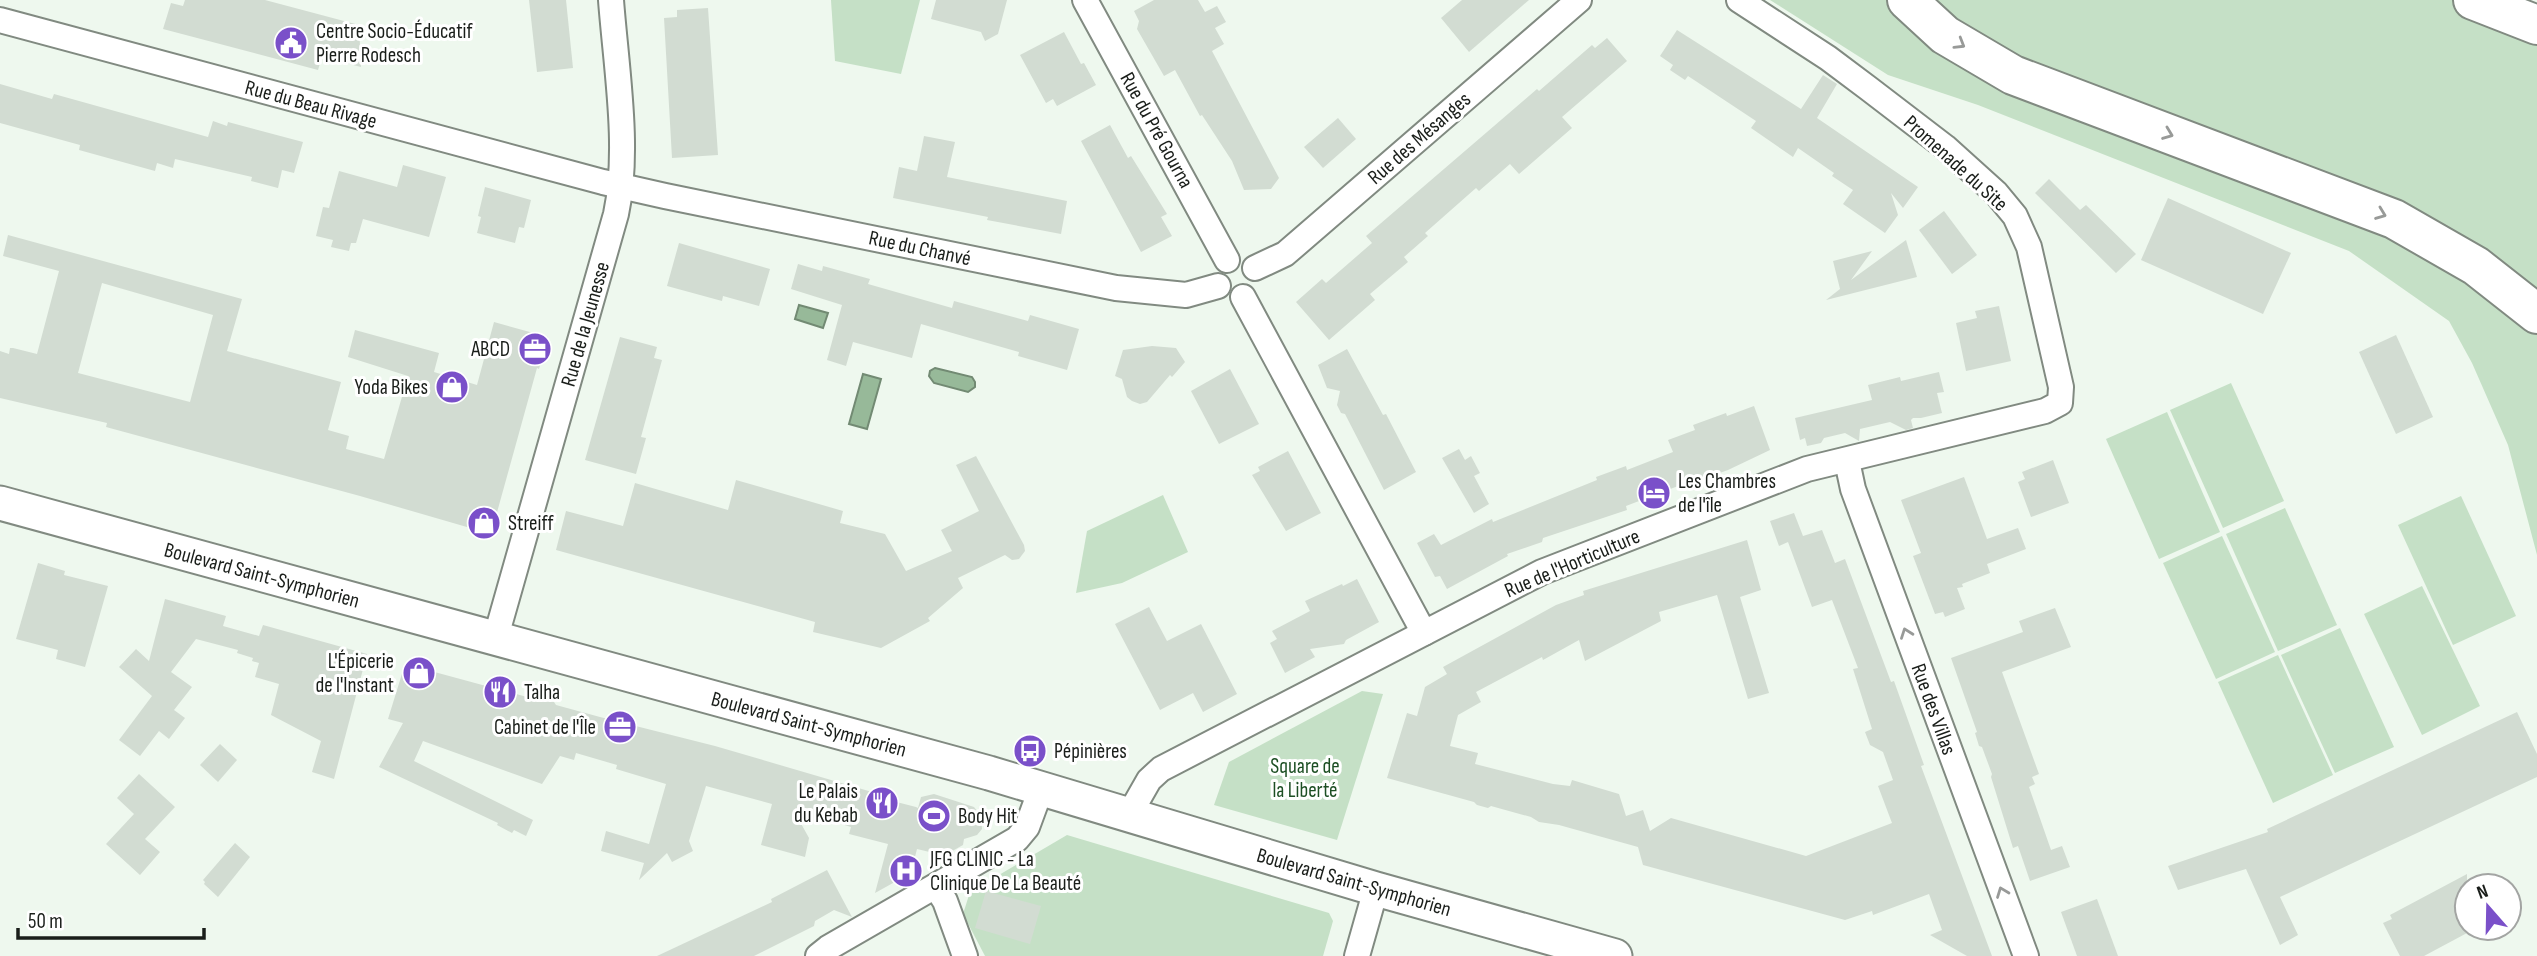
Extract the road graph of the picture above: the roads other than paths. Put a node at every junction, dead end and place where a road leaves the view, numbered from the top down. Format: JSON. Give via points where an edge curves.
{"nodes":[{"id":1,"x":611,"y":0,"type":"edge"},
{"id":2,"x":1085,"y":0,"type":"edge"},
{"id":3,"x":1579,"y":0,"type":"edge"},
{"id":4,"x":1739,"y":0,"type":"edge"},
{"id":5,"x":1908,"y":0,"type":"edge"},
{"id":6,"x":2473,"y":0,"type":"edge"},
{"id":7,"x":0,"y":20,"type":"edge"},
{"id":8,"x":2537,"y":25,"type":"edge"},
{"id":9,"x":622,"y":186,"type":"junction"},
{"id":10,"x":1227,"y":260,"type":"junction"},
{"id":11,"x":1255,"y":268,"type":"junction"},
{"id":12,"x":1218,"y":286,"type":"junction"},
{"id":13,"x":1243,"y":297,"type":"junction"},
{"id":14,"x":2537,"y":314,"type":"edge"},
{"id":15,"x":2060,"y":403,"type":"joint"},
{"id":16,"x":1847,"y":461,"type":"junction"},
{"id":17,"x":0,"y":503,"type":"edge"},
{"id":18,"x":1424,"y":632,"type":"junction"},
{"id":19,"x":495,"y":640,"type":"junction"},
{"id":20,"x":1041,"y":789,"type":"junction"},
{"id":21,"x":1129,"y":815,"type":"junction"},
{"id":22,"x":936,"y":887,"type":"junction"},
{"id":23,"x":1376,"y":889,"type":"junction"},
{"id":24,"x":818,"y":956,"type":"edge"},
{"id":25,"x":965,"y":956,"type":"edge"},
{"id":26,"x":1357,"y":956,"type":"edge"},
{"id":27,"x":1615,"y":956,"type":"edge"},
{"id":28,"x":2026,"y":956,"type":"edge"}],
"edges":[{"from":1,"to":9,"type":"street","name":"Rue de la Jeunesse"},
{"from":2,"to":10,"type":"street","name":"Rue du Pré Gourna"},
{"from":3,"to":11,"type":"street","name":"Rue des Mésanges","via":[[1285,254]]},
{"from":4,"to":15,"type":"street","name":"Promenade du Site","via":[[1828,58],[1945,147],[2015,216],[2029,247],[2061,387]]},
{"from":5,"to":14,"type":"highway","one_way":true,"via":[[1945,35],[2013,75],[2394,219],[2476,266]]},
{"from":6,"to":8,"type":"highway"},
{"from":7,"to":9,"type":"street","name":"Rue du Beau Rivage"},
{"from":9,"to":12,"type":"street","name":"Rue du Chanvé","via":[[1116,288],[1186,295]]},
{"from":9,"to":19,"type":"street","name":"Rue de la Jeunesse"},
{"from":10,"to":11,"type":"street","via":[[1240,257]]},
{"from":10,"to":12,"type":"street","via":[[1217,274]]},
{"from":11,"to":13,"type":"street","via":[[1256,286]]},
{"from":12,"to":13,"type":"street","via":[[1231,298]]},
{"from":13,"to":18,"type":"street"},
{"from":15,"to":16,"type":"street","name":"Rue de l'Horticulture","via":[[2045,411]]},
{"from":16,"to":18,"type":"street","name":"Rue de l'Horticulture","via":[[1807,469],[1542,572]]},
{"from":28,"to":16,"type":"street","name":"Rue des Villas","one_way":true,"via":[[1853,489]]},
{"from":17,"to":19,"type":"main road","name":"Boulevard Saint-Symphorien"},
{"from":18,"to":21,"type":"street","name":"Rue de l'Horticulture","via":[[1161,769],[1149,780]]},
{"from":19,"to":20,"type":"main road","name":"Boulevard Saint-Symphorien"},
{"from":20,"to":21,"type":"main road","name":"Boulevard Saint-Symphorien"},
{"from":20,"to":22,"type":"street","via":[[1027,827],[1017,839]]},
{"from":21,"to":23,"type":"main road","name":"Boulevard Saint-Symphorien"},
{"from":22,"to":24,"type":"street"},
{"from":22,"to":25,"type":"street"},
{"from":23,"to":26,"type":"street"},
{"from":23,"to":27,"type":"main road","name":"Boulevard Saint-Symphorien"}]}
